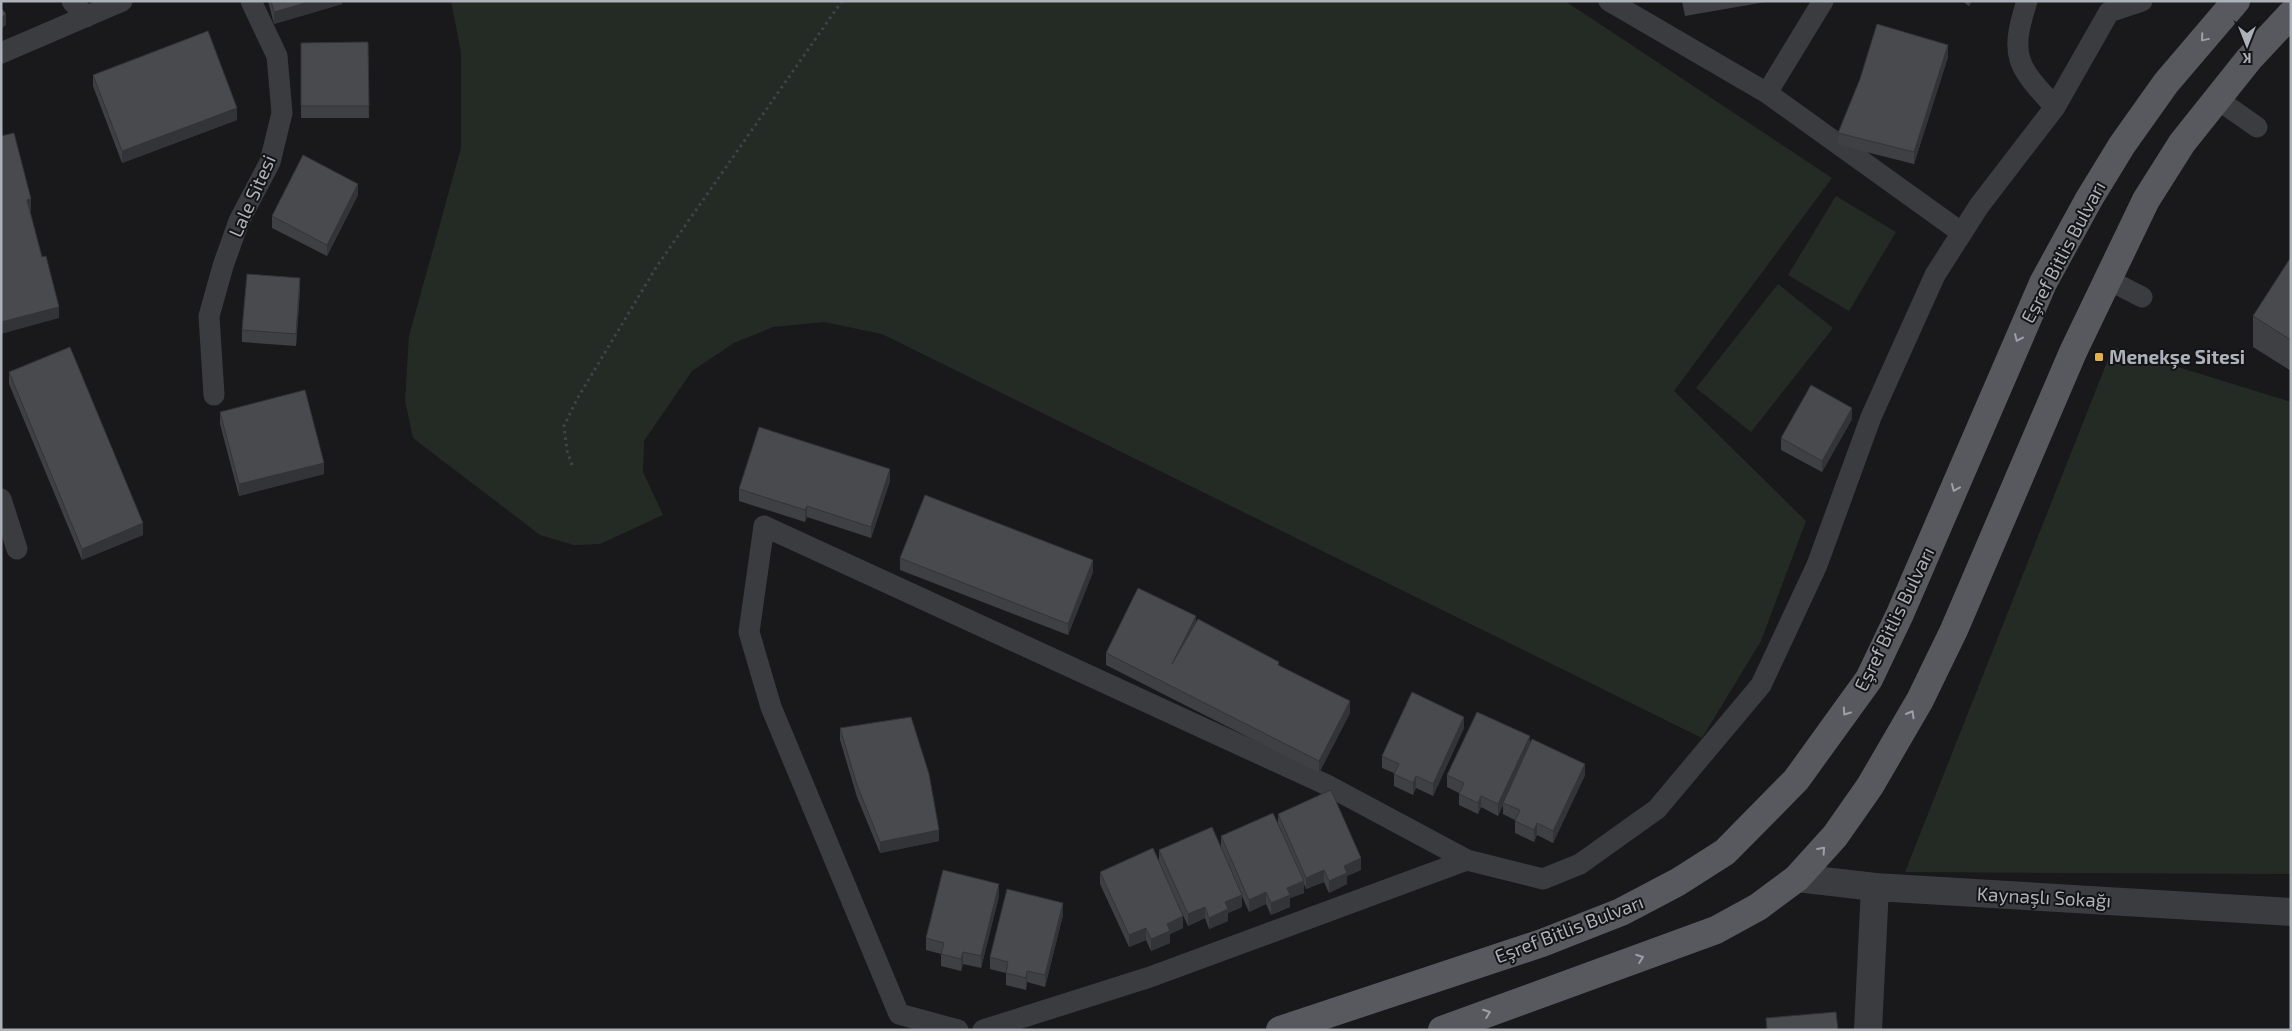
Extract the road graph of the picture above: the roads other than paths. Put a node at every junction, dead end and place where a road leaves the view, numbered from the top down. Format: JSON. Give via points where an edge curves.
{"nodes":[{"id":1,"x":72,"y":1,"type":"edge"},
{"id":2,"x":122,"y":1,"type":"edge"},
{"id":3,"x":251,"y":1,"type":"edge"},
{"id":4,"x":1609,"y":1,"type":"edge"},
{"id":5,"x":1824,"y":1,"type":"edge"},
{"id":6,"x":2027,"y":1,"type":"edge"},
{"id":7,"x":2142,"y":1,"type":"edge"},
{"id":8,"x":2236,"y":1,"type":"edge"},
{"id":9,"x":2291,"y":14,"type":"edge"},
{"id":10,"x":86,"y":17,"type":"junction"},
{"id":11,"x":1,"y":53,"type":"edge"},
{"id":12,"x":1767,"y":93,"type":"junction"},
{"id":13,"x":2217,"y":99,"type":"junction"},
{"id":14,"x":2055,"y":107,"type":"junction"},
{"id":15,"x":2257,"y":127,"type":"dead end"},
{"id":16,"x":1962,"y":233,"type":"junction"},
{"id":17,"x":2107,"y":279,"type":"junction"},
{"id":18,"x":2142,"y":297,"type":"dead end"},
{"id":19,"x":214,"y":395,"type":"dead end"},
{"id":20,"x":1,"y":499,"type":"edge"},
{"id":21,"x":17,"y":549,"type":"dead end"},
{"id":22,"x":1467,"y":860,"type":"junction"},
{"id":23,"x":1797,"y":878,"type":"junction"},
{"id":24,"x":1875,"y":888,"type":"junction"},
{"id":25,"x":2291,"y":912,"type":"edge"},
{"id":26,"x":958,"y":1030,"type":"edge"},
{"id":27,"x":982,"y":1030,"type":"edge"},
{"id":28,"x":1280,"y":1030,"type":"edge"},
{"id":29,"x":1442,"y":1030,"type":"edge"},
{"id":30,"x":1868,"y":1030,"type":"edge"}],
"edges":[{"from":1,"to":10,"type":"lane"},
{"from":2,"to":10,"type":"lane"},
{"from":3,"to":19,"type":"lane","name":"Lale Sitesi","via":[[277,56],[282,112],[270,162],[239,221],[209,316]]},
{"from":4,"to":12,"type":"lane"},
{"from":5,"to":12,"type":"lane"},
{"from":6,"to":14,"type":"lane","via":[[2020,23],[2018,54],[2027,77]]},
{"from":7,"to":14,"type":"lane","via":[[2109,12]]},
{"from":8,"to":28,"type":"main road","name":"Eşref Bitlis Bulvarı","one_way":true,"via":[[2166,83],[2088,199],[2043,283],[1869,679],[1796,780],[1725,852],[1622,912],[1542,943]]},
{"from":9,"to":13,"type":"main road"},
{"from":10,"to":11,"type":"lane"},
{"from":12,"to":16,"type":"lane"},
{"from":13,"to":15,"type":"lane"},
{"from":13,"to":17,"type":"main road","via":[[2182,143],[2146,200]]},
{"from":14,"to":16,"type":"lane"},
{"from":16,"to":22,"type":"lane","via":[[1935,275],[1870,417],[1816,565],[1761,685],[1657,808],[1580,864],[1543,879]]},
{"from":17,"to":18,"type":"lane"},
{"from":23,"to":17,"type":"main road","one_way":true,"via":[[1834,836],[1870,786],[1920,700],[1954,630]]},
{"from":20,"to":21,"type":"lane"},
{"from":22,"to":26,"type":"lane","via":[[1327,785],[764,526],[749,632],[771,706],[898,1014]]},
{"from":22,"to":27,"type":"lane","via":[[1150,977]]},
{"from":23,"to":24,"type":"street","name":"Kaynaşlı Sokağı"},
{"from":29,"to":23,"type":"main road","one_way":true,"via":[[1716,930],[1758,907]]},
{"from":24,"to":25,"type":"street","name":"Kaynaşlı Sokağı"},
{"from":24,"to":30,"type":"street"}]}
